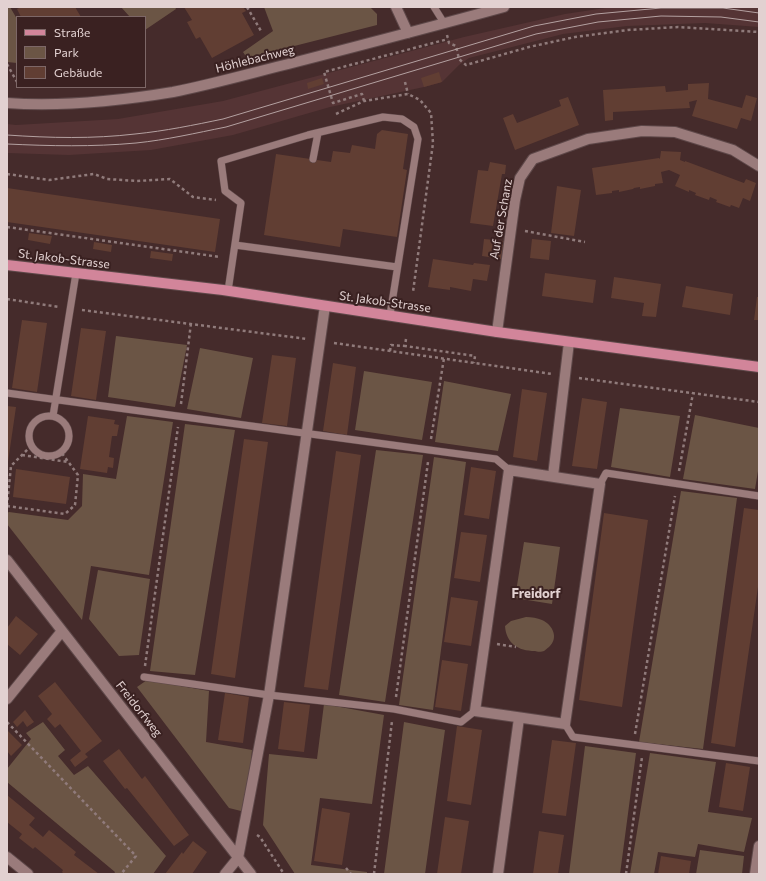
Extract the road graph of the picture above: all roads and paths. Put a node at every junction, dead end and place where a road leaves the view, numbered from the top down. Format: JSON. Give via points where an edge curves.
{"nodes":[{"id":1,"x":247,"y":7,"type":"edge"},
{"id":2,"x":396,"y":7,"type":"edge"},
{"id":3,"x":434,"y":7,"type":"edge"},
{"id":4,"x":504,"y":7,"type":"edge"},
{"id":5,"x":478,"y":10,"type":"edge"},
{"id":6,"x":444,"y":24,"type":"junction"},
{"id":7,"x":261,"y":31,"type":"dead end"},
{"id":8,"x":759,"y":32,"type":"edge"},
{"id":9,"x":408,"y":33,"type":"junction"},
{"id":10,"x":448,"y":39,"type":"dead end"},
{"id":11,"x":449,"y":43,"type":"dead end"},
{"id":12,"x":7,"y":64,"type":"edge"},
{"id":13,"x":16,"y":80,"type":"edge"},
{"id":14,"x":405,"y":82,"type":"dead end"},
{"id":15,"x":364,"y":101,"type":"junction"},
{"id":16,"x":7,"y":103,"type":"edge"},
{"id":17,"x":332,"y":116,"type":"dead end"},
{"id":18,"x":318,"y":133,"type":"junction"},
{"id":19,"x":313,"y":159,"type":"dead end"},
{"id":20,"x":759,"y":166,"type":"edge"},
{"id":21,"x":7,"y":174,"type":"edge"},
{"id":22,"x":240,"y":203,"type":"junction"},
{"id":23,"x":7,"y":227,"type":"edge"},
{"id":24,"x":510,"y":232,"type":"junction"},
{"id":25,"x":585,"y":242,"type":"dead end"},
{"id":26,"x":234,"y":245,"type":"junction"},
{"id":27,"x":232,"y":259,"type":"junction"},
{"id":28,"x":7,"y":266,"type":"edge"},
{"id":29,"x":398,"y":267,"type":"junction"},
{"id":30,"x":76,"y":274,"type":"junction"},
{"id":31,"x":228,"y":291,"type":"junction"},
{"id":32,"x":7,"y":299,"type":"edge"},
{"id":33,"x":324,"y":306,"type":"junction"},
{"id":34,"x":70,"y":309,"type":"junction"},
{"id":35,"x":390,"y":315,"type":"junction"},
{"id":36,"x":191,"y":324,"type":"junction"},
{"id":37,"x":497,"y":332,"type":"junction"},
{"id":38,"x":406,"y":339,"type":"dead end"},
{"id":39,"x":320,"y":340,"type":"junction"},
{"id":40,"x":569,"y":342,"type":"junction"},
{"id":41,"x":405,"y":346,"type":"junction"},
{"id":42,"x":390,"y":351,"type":"junction"},
{"id":43,"x":444,"y":358,"type":"junction"},
{"id":44,"x":474,"y":363,"type":"junction"},
{"id":45,"x":759,"y":367,"type":"edge"},
{"id":46,"x":565,"y":376,"type":"junction"},
{"id":47,"x":7,"y":393,"type":"edge"},
{"id":48,"x":693,"y":393,"type":"junction"},
{"id":49,"x":56,"y":401,"type":"junction"},
{"id":50,"x":759,"y":402,"type":"edge"},
{"id":51,"x":53,"y":416,"type":"junction"},
{"id":52,"x":179,"y":416,"type":"junction"},
{"id":53,"x":306,"y":433,"type":"junction"},
{"id":54,"x":31,"y":446,"type":"junction"},
{"id":55,"x":429,"y":450,"type":"junction"},
{"id":56,"x":61,"y":452,"type":"junction"},
{"id":57,"x":22,"y":455,"type":"junction"},
{"id":58,"x":68,"y":462,"type":"junction"},
{"id":59,"x":509,"y":470,"type":"junction"},
{"id":60,"x":553,"y":476,"type":"junction"},
{"id":61,"x":677,"y":483,"type":"junction"},
{"id":62,"x":600,"y":484,"type":"junction"},
{"id":63,"x":759,"y":496,"type":"edge"},
{"id":64,"x":7,"y":506,"type":"edge"},
{"id":65,"x":7,"y":560,"type":"edge"},
{"id":66,"x":62,"y":631,"type":"junction"},
{"id":67,"x":485,"y":643,"type":"junction"},
{"id":68,"x":516,"y":646,"type":"dead end"},
{"id":69,"x":144,"y":677,"type":"joint"},
{"id":70,"x":269,"y":695,"type":"junction"},
{"id":71,"x":7,"y":699,"type":"edge"},
{"id":72,"x":394,"y":709,"type":"junction"},
{"id":73,"x":475,"y":711,"type":"junction"},
{"id":74,"x":519,"y":718,"type":"junction"},
{"id":75,"x":7,"y":722,"type":"edge"},
{"id":76,"x":565,"y":724,"type":"junction"},
{"id":77,"x":633,"y":745,"type":"junction"},
{"id":78,"x":644,"y":747,"type":"junction"},
{"id":79,"x":759,"y":761,"type":"edge"},
{"id":80,"x":244,"y":824,"type":"junction"},
{"id":81,"x":759,"y":846,"type":"edge"},
{"id":82,"x":7,"y":857,"type":"edge"},
{"id":83,"x":238,"y":858,"type":"junction"},
{"id":84,"x":346,"y":868,"type":"dead end"},
{"id":85,"x":28,"y":874,"type":"edge"},
{"id":86,"x":121,"y":874,"type":"edge"},
{"id":87,"x":225,"y":874,"type":"edge"},
{"id":88,"x":251,"y":874,"type":"edge"},
{"id":89,"x":284,"y":874,"type":"edge"},
{"id":90,"x":351,"y":874,"type":"edge"},
{"id":91,"x":374,"y":874,"type":"edge"},
{"id":92,"x":498,"y":874,"type":"edge"},
{"id":93,"x":626,"y":874,"type":"edge"},
{"id":94,"x":755,"y":874,"type":"edge"}],
"edges":[{"from":1,"to":7,"type":"path"},
{"from":2,"to":9,"type":"street"},
{"from":3,"to":6,"type":"lane"},
{"from":4,"to":5,"type":"street","name":"Höhlebachweg"},
{"from":5,"to":6,"type":"street","name":"Höhlebachweg"},
{"from":6,"to":9,"type":"street","name":"Höhlebachweg"},
{"from":8,"to":11,"type":"path","via":[[678,27],[628,30],[575,37],[466,65],[459,59],[456,46]]},
{"from":9,"to":16,"type":"street","name":"Höhlebachweg","via":[[173,92],[121,100]]},
{"from":10,"to":15,"type":"path","via":[[324,72],[333,103],[362,94]]},
{"from":12,"to":13,"type":"path"},
{"from":14,"to":15,"type":"path","via":[[408,94]]},
{"from":15,"to":17,"type":"path"},
{"from":18,"to":19,"type":"lane"},
{"from":18,"to":22,"type":"lane","via":[[221,161],[225,191]]},
{"from":18,"to":29,"type":"lane","via":[[383,117],[402,119],[414,127],[418,139]]},
{"from":20,"to":24,"type":"street","name":"Auf der Schanz","via":[[733,150],[675,132],[642,131],[588,140],[533,159],[520,178]]},
{"from":21,"to":22,"type":"path","via":[[49,180],[94,174],[107,179],[137,181],[170,179],[193,197]]},
{"from":22,"to":26,"type":"lane"},
{"from":23,"to":27,"type":"path"},
{"from":24,"to":25,"type":"path"},
{"from":24,"to":37,"type":"street","name":"Auf der Schanz"},
{"from":26,"to":27,"type":"lane"},
{"from":26,"to":29,"type":"lane"},
{"from":27,"to":31,"type":"lane"},
{"from":28,"to":30,"type":"main road","name":"St. Jakob-Strasse"},
{"from":29,"to":35,"type":"lane"},
{"from":30,"to":31,"type":"main road","name":"St. Jakob-Strasse"},
{"from":30,"to":34,"type":"lane"},
{"from":31,"to":33,"type":"main road","name":"St. Jakob-Strasse"},
{"from":32,"to":34,"type":"path"},
{"from":33,"to":35,"type":"main road","name":"St. Jakob-Strasse"},
{"from":33,"to":39,"type":"street"},
{"from":34,"to":36,"type":"path"},
{"from":34,"to":49,"type":"lane"},
{"from":35,"to":37,"type":"main road","name":"St. Jakob-Strasse"},
{"from":36,"to":39,"type":"path"},
{"from":36,"to":52,"type":"path"},
{"from":37,"to":40,"type":"main road","name":"St. Jakob-Strasse"},
{"from":38,"to":41,"type":"path"},
{"from":39,"to":42,"type":"path"},
{"from":39,"to":53,"type":"street"},
{"from":40,"to":45,"type":"main road","name":"St. Jakob-Strasse"},
{"from":40,"to":46,"type":"street"},
{"from":41,"to":42,"type":"path","via":[[391,345]]},
{"from":41,"to":44,"type":"path","via":[[475,356]]},
{"from":42,"to":43,"type":"path"},
{"from":43,"to":44,"type":"path"},
{"from":43,"to":55,"type":"path"},
{"from":44,"to":46,"type":"path"},
{"from":46,"to":48,"type":"path"},
{"from":46,"to":60,"type":"street"},
{"from":47,"to":49,"type":"lane"},
{"from":48,"to":50,"type":"path"},
{"from":48,"to":61,"type":"path"},
{"from":49,"to":51,"type":"lane"},
{"from":49,"to":52,"type":"lane"},
{"from":51,"to":54,"type":"lane","via":[[42,417],[32,425],[28,438]]},
{"from":51,"to":56,"type":"lane","via":[[61,420],[68,430],[68,444]]},
{"from":52,"to":53,"type":"lane"},
{"from":52,"to":69,"type":"path"},
{"from":53,"to":55,"type":"lane"},
{"from":53,"to":70,"type":"street"},
{"from":54,"to":56,"type":"lane","via":[[39,454],[46,456]]},
{"from":54,"to":57,"type":"path"},
{"from":55,"to":59,"type":"lane","via":[[496,459]]},
{"from":55,"to":72,"type":"path"},
{"from":56,"to":58,"type":"path"},
{"from":57,"to":58,"type":"path"},
{"from":57,"to":64,"type":"path","via":[[11,466]]},
{"from":58,"to":64,"type":"path","via":[[78,475],[75,506],[65,514]]},
{"from":59,"to":60,"type":"street"},
{"from":59,"to":67,"type":"street"},
{"from":60,"to":62,"type":"street"},
{"from":61,"to":62,"type":"lane","via":[[606,473]]},
{"from":61,"to":63,"type":"lane"},
{"from":61,"to":77,"type":"path"},
{"from":62,"to":76,"type":"street"},
{"from":65,"to":66,"type":"street","name":"Freidorfweg"},
{"from":66,"to":71,"type":"street"},
{"from":66,"to":83,"type":"street","name":"Freidorfweg"},
{"from":67,"to":68,"type":"path"},
{"from":67,"to":73,"type":"street"},
{"from":69,"to":70,"type":"lane"},
{"from":70,"to":72,"type":"lane"},
{"from":70,"to":80,"type":"street"},
{"from":72,"to":73,"type":"lane","via":[[461,722]]},
{"from":72,"to":91,"type":"path"},
{"from":73,"to":74,"type":"street"},
{"from":74,"to":76,"type":"street"},
{"from":74,"to":92,"type":"street"},
{"from":75,"to":86,"type":"path","via":[[136,856]]},
{"from":76,"to":77,"type":"lane","via":[[573,737]]},
{"from":77,"to":78,"type":"lane"},
{"from":78,"to":79,"type":"lane"},
{"from":78,"to":93,"type":"path"},
{"from":80,"to":83,"type":"street"},
{"from":80,"to":89,"type":"path","via":[[260,837]]},
{"from":81,"to":94,"type":"street"},
{"from":82,"to":85,"type":"street"},
{"from":83,"to":87,"type":"street"},
{"from":83,"to":88,"type":"street","name":"Freidorfweg"},
{"from":84,"to":90,"type":"path"}]}
